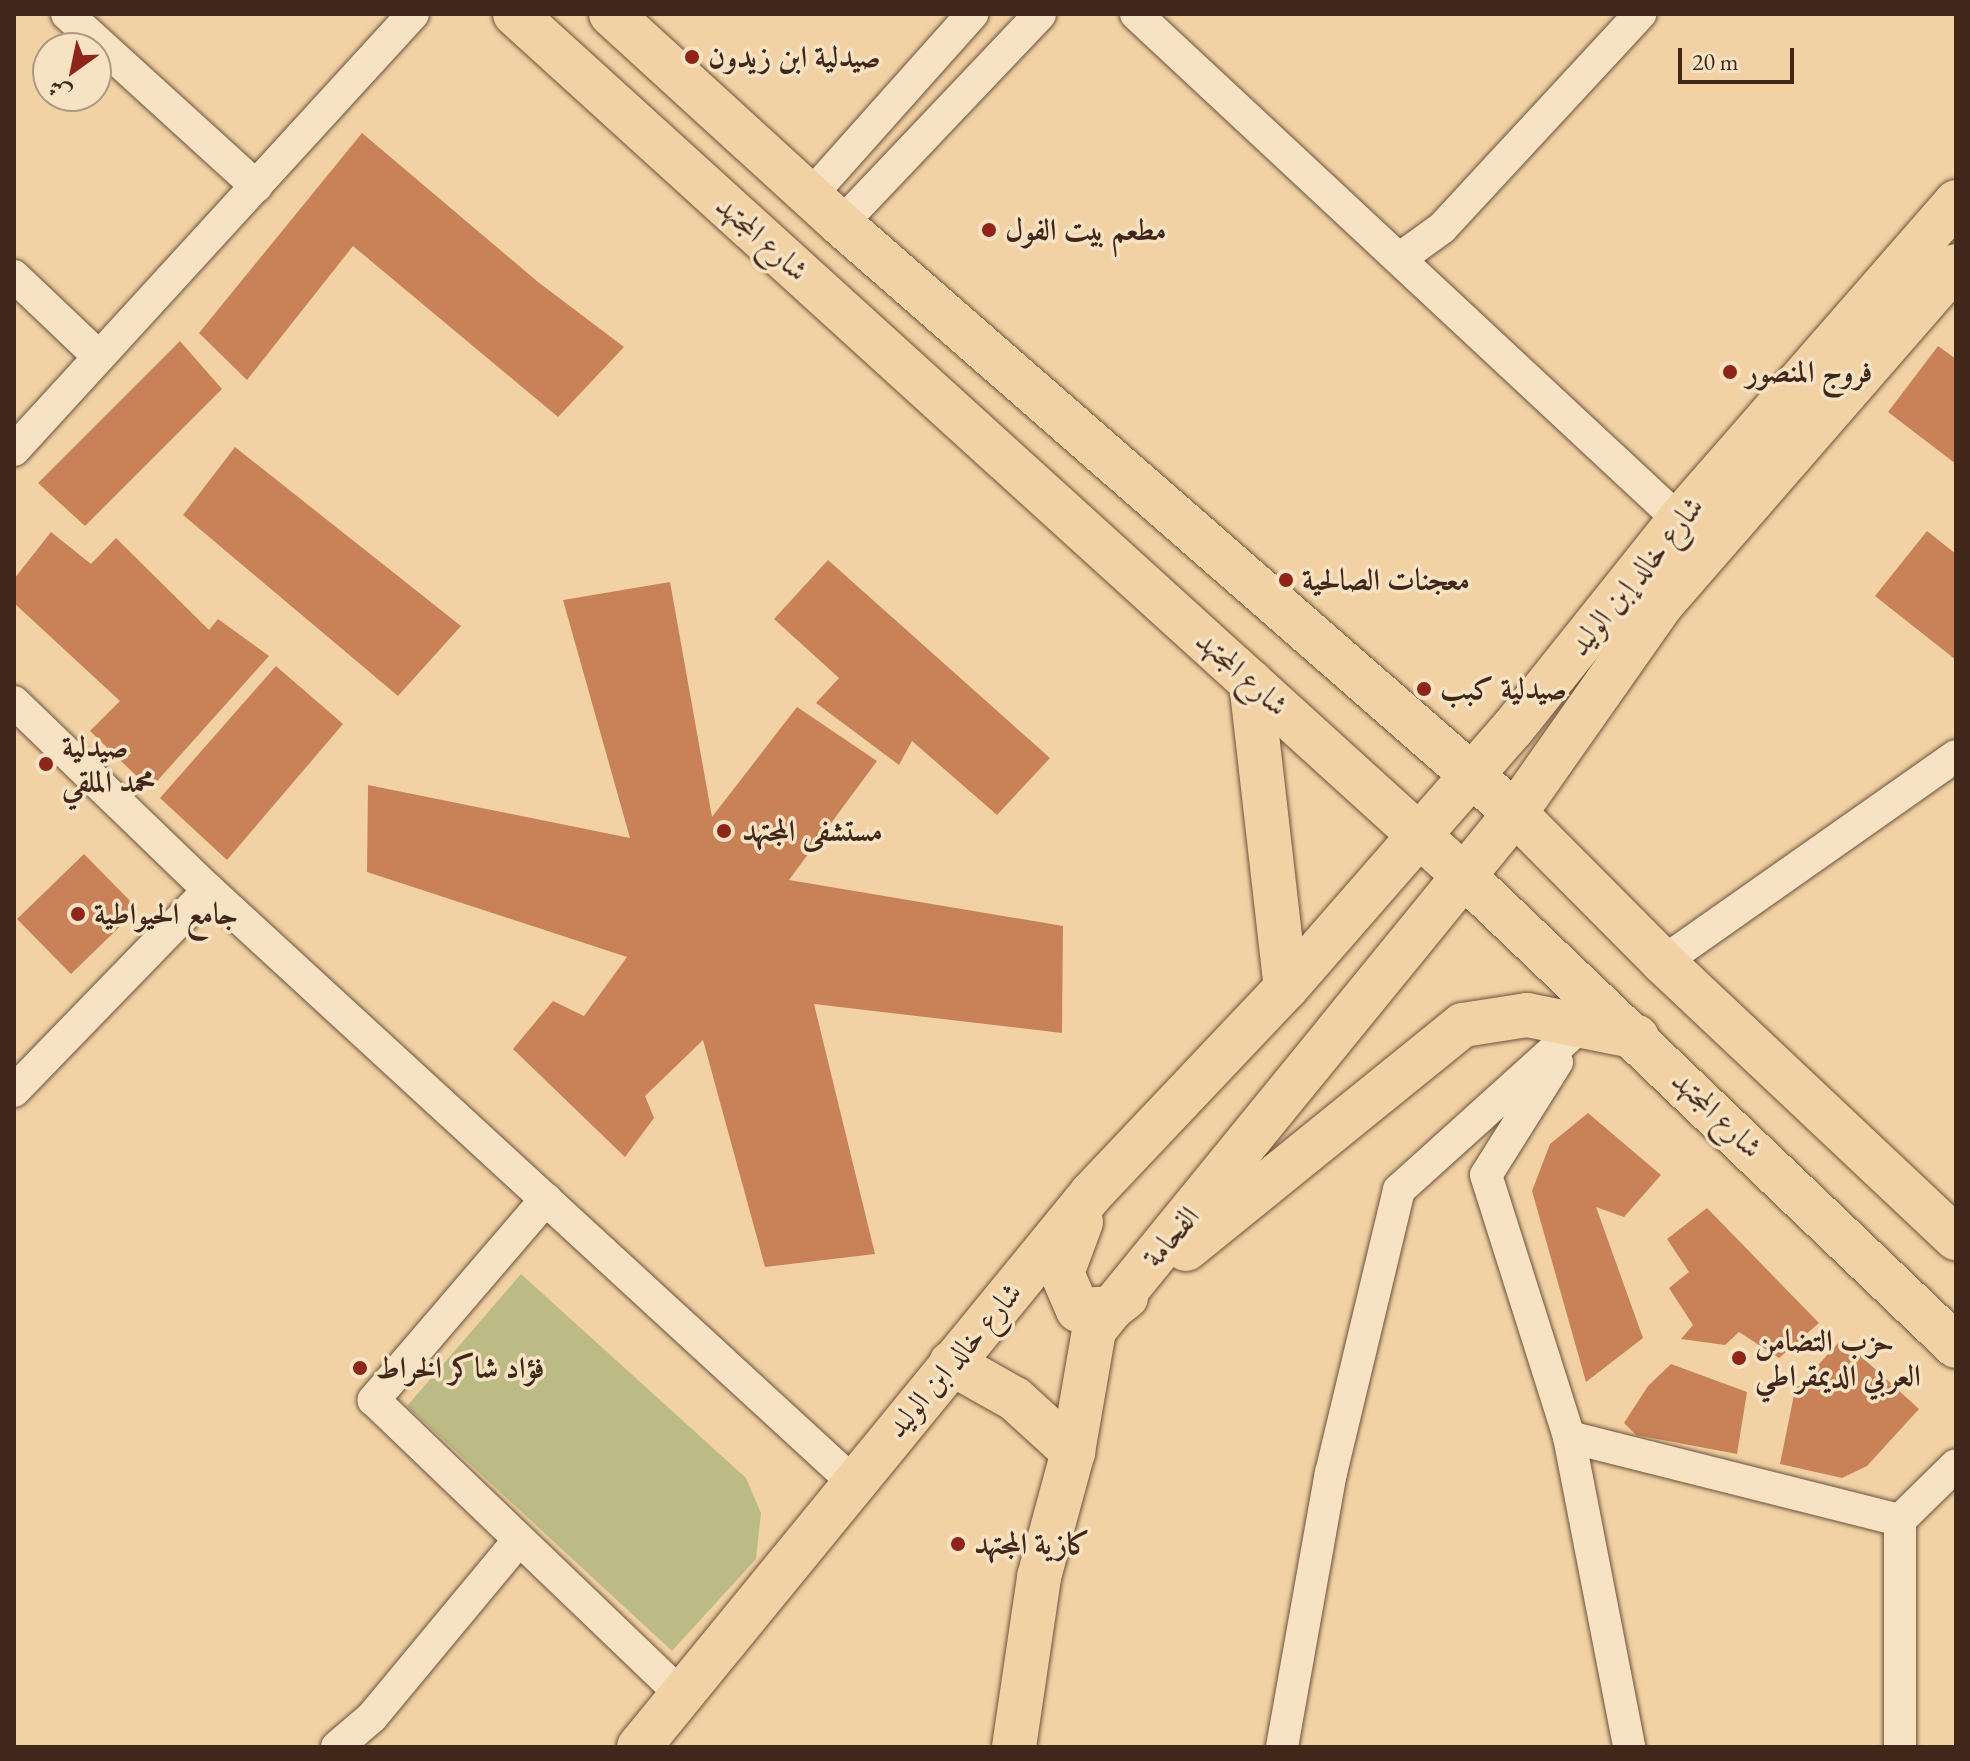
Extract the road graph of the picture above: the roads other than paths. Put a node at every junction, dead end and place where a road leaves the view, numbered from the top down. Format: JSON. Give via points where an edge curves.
{"nodes":[{"id":1,"x":67,"y":14,"type":"edge"},
{"id":2,"x":413,"y":14,"type":"edge"},
{"id":3,"x":515,"y":14,"type":"edge"},
{"id":4,"x":611,"y":14,"type":"edge"},
{"id":5,"x":972,"y":14,"type":"edge"},
{"id":6,"x":1040,"y":14,"type":"edge"},
{"id":7,"x":1136,"y":14,"type":"edge"},
{"id":8,"x":1640,"y":14,"type":"edge"},
{"id":9,"x":256,"y":186,"type":"junction"},
{"id":10,"x":1956,"y":202,"type":"edge"},
{"id":11,"x":826,"y":210,"type":"junction"},
{"id":12,"x":1402,"y":257,"type":"junction"},
{"id":13,"x":1956,"y":266,"type":"edge"},
{"id":14,"x":14,"y":276,"type":"edge"},
{"id":15,"x":99,"y":357,"type":"junction"},
{"id":16,"x":14,"y":450,"type":"edge"},
{"id":17,"x":1679,"y":520,"type":"junction"},
{"id":18,"x":1251,"y":682,"type":"junction"},
{"id":19,"x":14,"y":702,"type":"edge"},
{"id":20,"x":1956,"y":756,"type":"edge"},
{"id":21,"x":1469,"y":773,"type":"junction"},
{"id":22,"x":1515,"y":813,"type":"junction"},
{"id":23,"x":1418,"y":834,"type":"junction"},
{"id":24,"x":1463,"y":875,"type":"junction"},
{"id":25,"x":209,"y":890,"type":"junction"},
{"id":26,"x":1663,"y":962,"type":"junction"},
{"id":27,"x":1286,"y":988,"type":"junction"},
{"id":28,"x":1577,"y":1029,"type":"junction"},
{"id":29,"x":1637,"y":1037,"type":"junction"},
{"id":30,"x":14,"y":1091,"type":"edge"},
{"id":31,"x":1092,"y":1193,"type":"junction"},
{"id":32,"x":546,"y":1199,"type":"junction"},
{"id":33,"x":1956,"y":1238,"type":"edge"},
{"id":34,"x":1112,"y":1308,"type":"junction"},
{"id":35,"x":1956,"y":1346,"type":"edge"},
{"id":36,"x":951,"y":1363,"type":"junction"},
{"id":37,"x":1569,"y":1437,"type":"junction"},
{"id":38,"x":1073,"y":1452,"type":"junction"},
{"id":39,"x":1956,"y":1465,"type":"edge"},
{"id":40,"x":852,"y":1481,"type":"junction"},
{"id":41,"x":1900,"y":1520,"type":"junction"},
{"id":42,"x":519,"y":1540,"type":"junction"},
{"id":43,"x":681,"y":1694,"type":"junction"},
{"id":44,"x":337,"y":1747,"type":"edge"},
{"id":45,"x":639,"y":1747,"type":"edge"},
{"id":46,"x":1014,"y":1747,"type":"edge"},
{"id":47,"x":1282,"y":1747,"type":"edge"},
{"id":48,"x":1629,"y":1747,"type":"edge"},
{"id":49,"x":1900,"y":1747,"type":"edge"}],
"edges":[{"from":1,"to":9,"type":"street"},
{"from":2,"to":9,"type":"street"},
{"from":3,"to":18,"type":"main road","name":"شارع المجتهد"},
{"from":4,"to":11,"type":"main road"},
{"from":5,"to":11,"type":"street"},
{"from":6,"to":11,"type":"street"},
{"from":7,"to":12,"type":"street"},
{"from":8,"to":12,"type":"street","via":[[1442,228]]},
{"from":9,"to":15,"type":"street"},
{"from":10,"to":17,"type":"main road","name":"شارع خالد إبن الوليد"},
{"from":11,"to":21,"type":"main road"},
{"from":12,"to":17,"type":"street"},
{"from":13,"to":22,"type":"main road","name":"شارع خالد إبن الوليد","via":[[1661,605]]},
{"from":14,"to":15,"type":"street"},
{"from":15,"to":16,"type":"street"},
{"from":17,"to":21,"type":"main road","name":"شارع خالد إبن الوليد","via":[[1554,679]]},
{"from":18,"to":23,"type":"main road","name":"شارع المجتهد"},
{"from":18,"to":27,"type":"main road"},
{"from":19,"to":25,"type":"street"},
{"from":20,"to":26,"type":"street"},
{"from":21,"to":22,"type":"main road"},
{"from":21,"to":23,"type":"main road","name":"شارع خالد إبن الوليد"},
{"from":22,"to":24,"type":"main road","name":"الفحامة"},
{"from":22,"to":26,"type":"main road"},
{"from":23,"to":24,"type":"main road","name":"شارع المجتهد"},
{"from":23,"to":27,"type":"main road","name":"شارع خالد إبن الوليد"},
{"from":24,"to":29,"type":"main road","name":"شارع المجتهد"},
{"from":24,"to":34,"type":"main road","name":"الفحامة"},
{"from":25,"to":30,"type":"street"},
{"from":25,"to":32,"type":"street"},
{"from":26,"to":33,"type":"main road"},
{"from":27,"to":31,"type":"main road","name":"شارع خالد ابن الوليد"},
{"from":28,"to":29,"type":"main road"},
{"from":28,"to":34,"type":"main road","via":[[1527,1015],[1463,1025]]},
{"from":28,"to":37,"type":"street","via":[[1486,1175]]},
{"from":28,"to":47,"type":"street","via":[[1399,1190],[1331,1473]]},
{"from":29,"to":35,"type":"main road","name":"شارع المجتهد"},
{"from":31,"to":34,"type":"main road","via":[[1062,1273],[1078,1310]]},
{"from":31,"to":36,"type":"main road","name":"شارع خالد ابن الوليد"},
{"from":32,"to":40,"type":"street"},
{"from":32,"to":42,"type":"street","via":[[374,1400]]},
{"from":34,"to":38,"type":"main road","name":"الفحامة","via":[[1094,1330]]},
{"from":36,"to":38,"type":"main road","via":[[1015,1399]]},
{"from":36,"to":40,"type":"main road","name":"شارع خالد ابن الوليد"},
{"from":37,"to":41,"type":"street"},
{"from":37,"to":48,"type":"street"},
{"from":38,"to":46,"type":"main road","name":"الفحامة","via":[[1039,1577]]},
{"from":39,"to":41,"type":"street"},
{"from":40,"to":43,"type":"main road","name":"شارع خالد ابن الوليد"},
{"from":41,"to":49,"type":"street"},
{"from":42,"to":43,"type":"street"},
{"from":42,"to":44,"type":"street","via":[[372,1717]]},
{"from":43,"to":45,"type":"main road","name":"شارع خالد ابن الوليد"}]}
